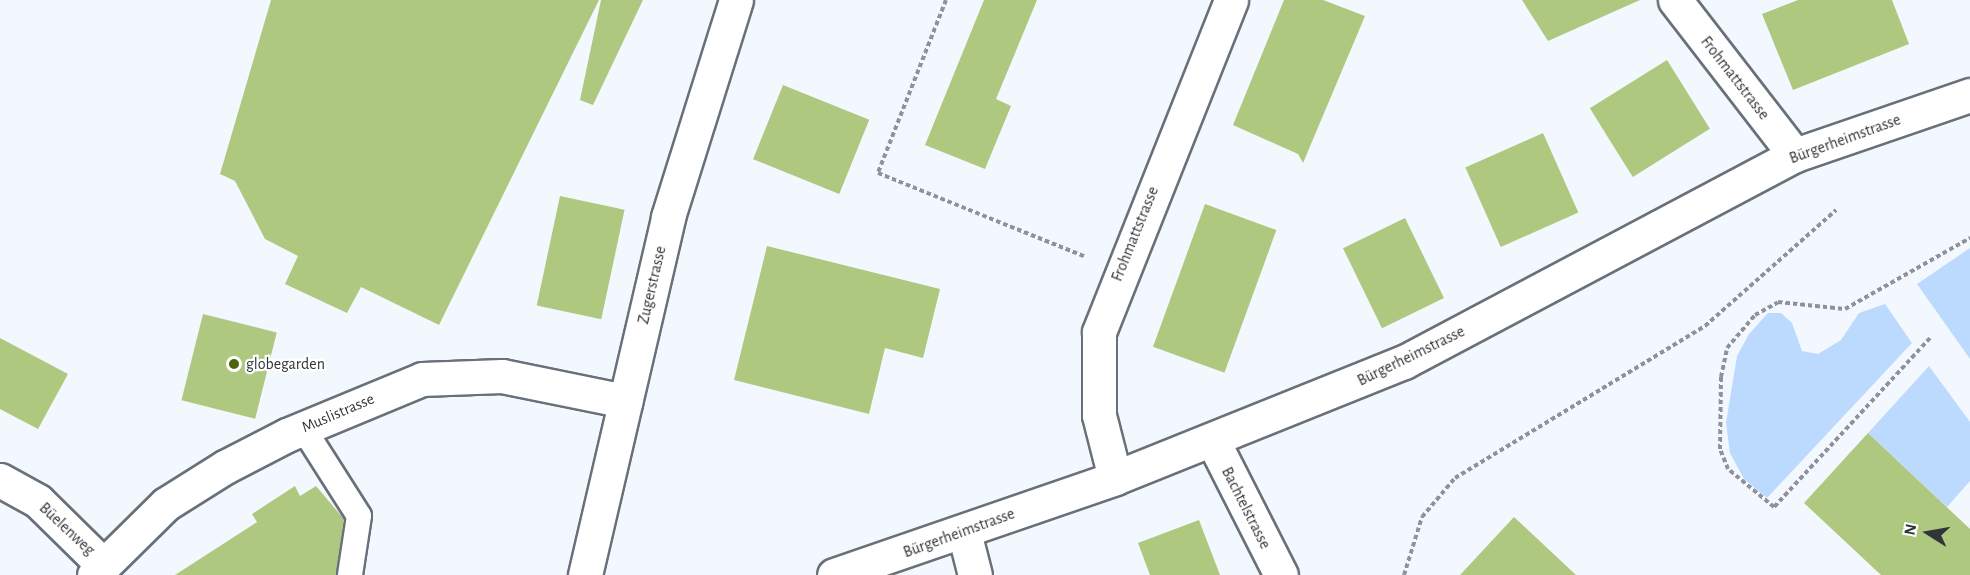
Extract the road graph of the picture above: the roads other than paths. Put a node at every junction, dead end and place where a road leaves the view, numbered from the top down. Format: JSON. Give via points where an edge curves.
{"nodes":[{"id":1,"x":736,"y":0,"type":"edge"},
{"id":2,"x":1231,"y":0,"type":"edge"},
{"id":3,"x":1675,"y":0,"type":"edge"},
{"id":4,"x":1970,"y":95,"type":"edge"},
{"id":5,"x":1795,"y":155,"type":"junction"},
{"id":6,"x":625,"y":401,"type":"junction"},
{"id":7,"x":303,"y":428,"type":"junction"},
{"id":8,"x":1213,"y":441,"type":"junction"},
{"id":9,"x":1115,"y":478,"type":"junction"},
{"id":10,"x":0,"y":480,"type":"edge"},
{"id":11,"x":964,"y":532,"type":"junction"},
{"id":12,"x":98,"y":569,"type":"edge"},
{"id":13,"x":350,"y":575,"type":"edge"},
{"id":14,"x":585,"y":575,"type":"edge"},
{"id":15,"x":834,"y":575,"type":"edge"},
{"id":16,"x":975,"y":575,"type":"edge"},
{"id":17,"x":1281,"y":575,"type":"edge"}],
"edges":[{"from":1,"to":6,"type":"street","name":"Zugerstrasse","via":[[668,217]]},
{"from":2,"to":9,"type":"street","name":"Frohmattstrasse","via":[[1120,270],[1099,332],[1095,374],[1099,415]]},
{"from":3,"to":5,"type":"street","name":"Frohmattstrasse"},
{"from":4,"to":5,"type":"street","name":"Bürgerheimstrasse"},
{"from":5,"to":8,"type":"street","name":"Bürgerheimstrasse","via":[[1404,362]]},
{"from":6,"to":7,"type":"street","name":"Muslistrasse","via":[[502,376],[461,374],[422,379]]},
{"from":6,"to":14,"type":"street","name":"Zugerstrasse"},
{"from":7,"to":12,"type":"street","name":"Muslistrasse","via":[[166,504]]},
{"from":7,"to":13,"type":"lane","via":[[359,516]]},
{"from":8,"to":9,"type":"street","name":"Bürgerheimstrasse"},
{"from":8,"to":17,"type":"street","name":"Bachtelstrasse"},
{"from":9,"to":11,"type":"street","name":"Bürgerheimstrasse"},
{"from":10,"to":12,"type":"street","name":"Büelenweg","via":[[38,501]]},
{"from":11,"to":15,"type":"street","name":"Bürgerheimstrasse"},
{"from":11,"to":16,"type":"street"}]}
